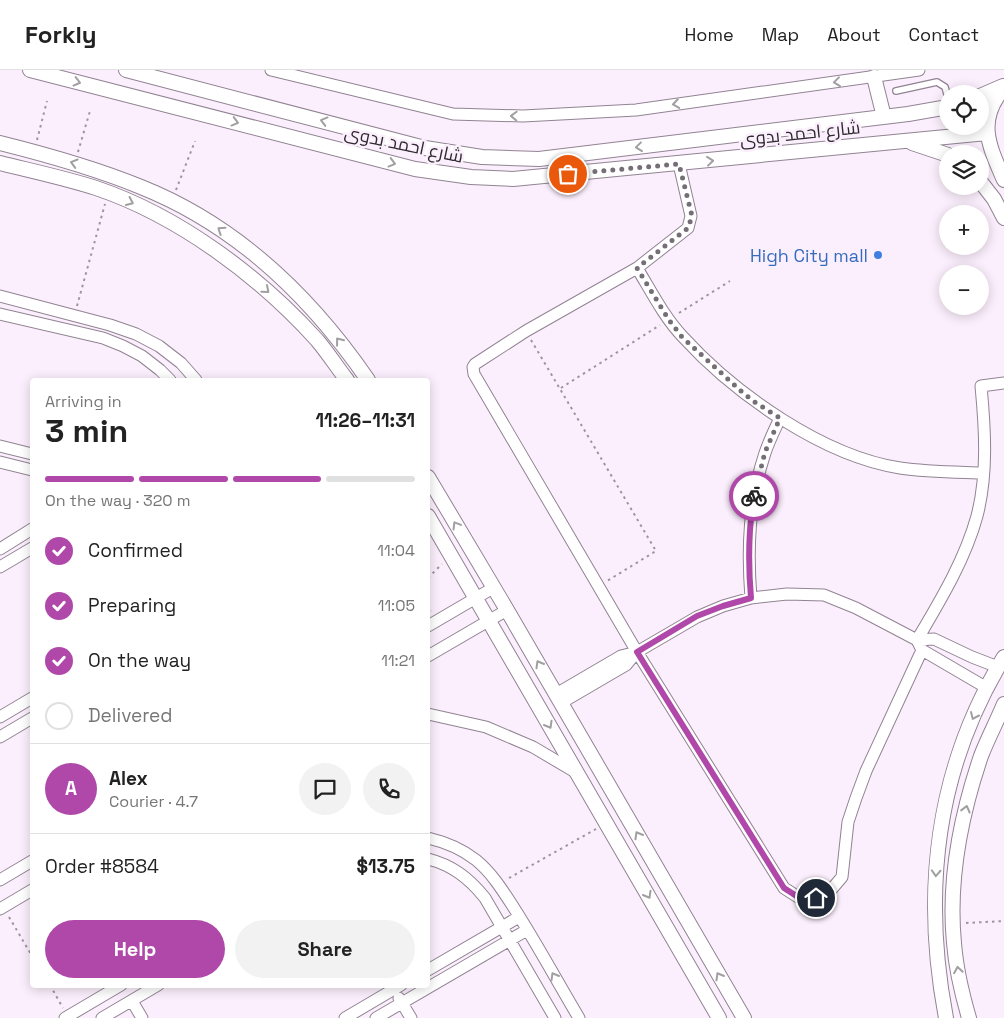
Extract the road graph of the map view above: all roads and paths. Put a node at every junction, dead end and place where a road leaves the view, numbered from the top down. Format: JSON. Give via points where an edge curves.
{"nodes":[{"id":1,"x":30,"y":70,"type":"edge"},
{"id":2,"x":126,"y":70,"type":"edge"},
{"id":3,"x":271,"y":70,"type":"edge"},
{"id":4,"x":919,"y":70,"type":"edge"},
{"id":5,"x":874,"y":77,"type":"junction"},
{"id":6,"x":942,"y":85,"type":"edge"},
{"id":7,"x":1004,"y":87,"type":"edge"},
{"id":8,"x":896,"y":91,"type":"dead end"},
{"id":9,"x":989,"y":93,"type":"edge"},
{"id":10,"x":47,"y":101,"type":"dead end"},
{"id":11,"x":939,"y":108,"type":"edge"},
{"id":12,"x":90,"y":111,"type":"dead end"},
{"id":13,"x":989,"y":116,"type":"edge"},
{"id":14,"x":884,"y":117,"type":"junction"},
{"id":15,"x":966,"y":135,"type":"edge"},
{"id":16,"x":987,"y":135,"type":"edge"},
{"id":17,"x":195,"y":141,"type":"dead end"},
{"id":18,"x":904,"y":141,"type":"junction"},
{"id":19,"x":0,"y":143,"type":"edge"},
{"id":20,"x":34,"y":152,"type":"junction"},
{"id":21,"x":939,"y":152,"type":"edge"},
{"id":22,"x":0,"y":163,"type":"edge"},
{"id":23,"x":75,"y":164,"type":"junction"},
{"id":24,"x":679,"y":164,"type":"junction"},
{"id":25,"x":1004,"y":180,"type":"edge"},
{"id":26,"x":108,"y":193,"type":"junction"},
{"id":27,"x":989,"y":193,"type":"edge"},
{"id":28,"x":172,"y":201,"type":"junction"},
{"id":29,"x":1004,"y":218,"type":"edge"},
{"id":30,"x":637,"y":268,"type":"junction"},
{"id":31,"x":730,"y":281,"type":"dead end"},
{"id":32,"x":0,"y":296,"type":"edge"},
{"id":33,"x":0,"y":314,"type":"edge"},
{"id":34,"x":74,"y":315,"type":"junction"},
{"id":35,"x":669,"y":320,"type":"junction"},
{"id":36,"x":526,"y":331,"type":"junction"},
{"id":37,"x":168,"y":378,"type":"edge"},
{"id":38,"x":194,"y":378,"type":"edge"},
{"id":39,"x":345,"y":378,"type":"edge"},
{"id":40,"x":366,"y":378,"type":"edge"},
{"id":41,"x":1004,"y":383,"type":"edge"},
{"id":42,"x":560,"y":388,"type":"junction"},
{"id":43,"x":780,"y":418,"type":"junction"},
{"id":44,"x":0,"y":446,"type":"edge"},
{"id":45,"x":30,"y":454,"type":"edge"},
{"id":46,"x":0,"y":462,"type":"edge"},
{"id":47,"x":30,"y":470,"type":"edge"},
{"id":48,"x":983,"y":473,"type":"junction"},
{"id":49,"x":430,"y":479,"type":"edge"},
{"id":50,"x":430,"y":520,"type":"edge"},
{"id":51,"x":30,"y":530,"type":"edge"},
{"id":52,"x":0,"y":549,"type":"edge"},
{"id":53,"x":30,"y":549,"type":"edge"},
{"id":54,"x":450,"y":555,"type":"junction"},
{"id":55,"x":0,"y":567,"type":"edge"},
{"id":56,"x":430,"y":576,"type":"edge"},
{"id":57,"x":598,"y":586,"type":"junction"},
{"id":58,"x":494,"y":588,"type":"junction"},
{"id":59,"x":475,"y":597,"type":"junction"},
{"id":60,"x":751,"y":598,"type":"junction"},
{"id":61,"x":507,"y":610,"type":"junction"},
{"id":62,"x":488,"y":620,"type":"junction"},
{"id":63,"x":430,"y":625,"type":"edge"},
{"id":64,"x":920,"y":645,"type":"junction"},
{"id":65,"x":637,"y":652,"type":"junction"},
{"id":66,"x":430,"y":655,"type":"edge"},
{"id":67,"x":1001,"y":662,"type":"edge"},
{"id":68,"x":987,"y":688,"type":"junction"},
{"id":69,"x":30,"y":699,"type":"edge"},
{"id":70,"x":559,"y":699,"type":"junction"},
{"id":71,"x":1004,"y":704,"type":"edge"},
{"id":72,"x":430,"y":714,"type":"edge"},
{"id":73,"x":0,"y":717,"type":"edge"},
{"id":74,"x":30,"y":719,"type":"edge"},
{"id":75,"x":0,"y":737,"type":"edge"},
{"id":76,"x":577,"y":773,"type":"junction"},
{"id":77,"x":606,"y":823,"type":"junction"},
{"id":78,"x":430,"y":838,"type":"edge"},
{"id":79,"x":430,"y":860,"type":"edge"},
{"id":80,"x":30,"y":862,"type":"edge"},
{"id":81,"x":0,"y":880,"type":"edge"},
{"id":82,"x":498,"y":884,"type":"junction"},
{"id":83,"x":30,"y":891,"type":"edge"},
{"id":84,"x":2,"y":908,"type":"edge"},
{"id":85,"x":519,"y":916,"type":"junction"},
{"id":86,"x":1004,"y":921,"type":"edge"},
{"id":87,"x":953,"y":924,"type":"junction"},
{"id":88,"x":502,"y":927,"type":"junction"},
{"id":89,"x":527,"y":930,"type":"junction"},
{"id":90,"x":510,"y":940,"type":"junction"},
{"id":91,"x":30,"y":953,"type":"edge"},
{"id":92,"x":430,"y":969,"type":"edge"},
{"id":93,"x":430,"y":987,"type":"edge"},
{"id":94,"x":52,"y":988,"type":"edge"},
{"id":95,"x":115,"y":988,"type":"edge"},
{"id":96,"x":153,"y":988,"type":"edge"},
{"id":97,"x":396,"y":988,"type":"edge"},
{"id":98,"x":398,"y":988,"type":"edge"},
{"id":99,"x":428,"y":988,"type":"edge"},
{"id":100,"x":379,"y":998,"type":"junction"},
{"id":101,"x":132,"y":1001,"type":"junction"},
{"id":102,"x":402,"y":1003,"type":"junction"},
{"id":103,"x":121,"y":1013,"type":"edge"},
{"id":104,"x":389,"y":1015,"type":"edge"},
{"id":105,"x":66,"y":1017,"type":"edge"},
{"id":106,"x":102,"y":1018,"type":"edge"},
{"id":107,"x":142,"y":1018,"type":"edge"},
{"id":108,"x":344,"y":1018,"type":"edge"},
{"id":109,"x":376,"y":1018,"type":"edge"},
{"id":110,"x":411,"y":1018,"type":"edge"},
{"id":111,"x":555,"y":1018,"type":"edge"},
{"id":112,"x":579,"y":1018,"type":"edge"},
{"id":113,"x":719,"y":1018,"type":"edge"},
{"id":114,"x":744,"y":1018,"type":"edge"},
{"id":115,"x":946,"y":1018,"type":"edge"},
{"id":116,"x":969,"y":1018,"type":"edge"}],
"edges":[{"from":1,"to":24,"type":"street","name":"شارع احمد بدوى","one_way":true,"via":[[415,169],[513,179]]},
{"from":14,"to":2,"type":"street","name":"شارع احمد بدوى","one_way":true,"via":[[540,158],[482,157],[425,148]]},
{"from":5,"to":3,"type":"street","one_way":true,"via":[[636,110],[523,116],[453,114]]},
{"from":4,"to":5,"type":"street"},
{"from":5,"to":14,"type":"street"},
{"from":6,"to":8,"type":"lane","via":[[937,82]]},
{"from":7,"to":9,"type":"street"},
{"from":7,"to":13,"type":"street"},
{"from":10,"to":20,"type":"path"},
{"from":11,"to":14,"type":"street","name":"شارع احمد بدوى"},
{"from":12,"to":23,"type":"path"},
{"from":15,"to":18,"type":"street","name":"شارع احمد بدوى"},
{"from":16,"to":25,"type":"street"},
{"from":17,"to":28,"type":"path"},
{"from":18,"to":21,"type":"street"},
{"from":24,"to":18,"type":"street","name":"شارع احمد بدوى","one_way":true},
{"from":19,"to":20,"type":"street"},
{"from":23,"to":20,"type":"street","one_way":true},
{"from":22,"to":26,"type":"street"},
{"from":23,"to":28,"type":"street","via":[[143,187]]},
{"from":24,"to":30,"type":"street","via":[[691,222],[688,228]]},
{"from":26,"to":34,"type":"path"},
{"from":26,"to":39,"type":"street","one_way":true,"via":[[181,228],[249,275],[318,342]]},
{"from":27,"to":29,"type":"street"},
{"from":40,"to":28,"type":"street","one_way":true,"via":[[324,322],[291,286],[221,230]]},
{"from":30,"to":35,"type":"street"},
{"from":30,"to":36,"type":"street"},
{"from":31,"to":35,"type":"path"},
{"from":32,"to":34,"type":"street"},
{"from":33,"to":37,"type":"street","via":[[103,338],[142,356]]},
{"from":34,"to":38,"type":"street","via":[[136,334],[159,346]]},
{"from":35,"to":42,"type":"path"},
{"from":35,"to":43,"type":"street","via":[[682,337],[729,381]]},
{"from":36,"to":42,"type":"path"},
{"from":36,"to":57,"type":"street","via":[[475,364],[474,374]]},
{"from":41,"to":48,"type":"street","via":[[981,386],[985,438]]},
{"from":42,"to":57,"type":"path","via":[[656,551]]},
{"from":43,"to":48,"type":"street","via":[[815,439],[868,460],[900,468]]},
{"from":43,"to":60,"type":"street","via":[[765,452],[749,524]]},
{"from":44,"to":45,"type":"street"},
{"from":46,"to":47,"type":"street"},
{"from":48,"to":64,"type":"street","via":[[977,516]]},
{"from":58,"to":49,"type":"street","one_way":true},
{"from":50,"to":54,"type":"street"},
{"from":51,"to":52,"type":"street"},
{"from":53,"to":55,"type":"street"},
{"from":54,"to":56,"type":"path"},
{"from":54,"to":59,"type":"street"},
{"from":57,"to":65,"type":"street"},
{"from":58,"to":59,"type":"street"},
{"from":58,"to":61,"type":"street"},
{"from":59,"to":62,"type":"street"},
{"from":59,"to":63,"type":"street"},
{"from":60,"to":64,"type":"street","via":[[787,594],[824,595],[856,608]]},
{"from":60,"to":65,"type":"street","via":[[697,616]]},
{"from":61,"to":62,"type":"street"},
{"from":70,"to":61,"type":"street","one_way":true},
{"from":62,"to":66,"type":"street"},
{"from":62,"to":76,"type":"street","one_way":true},
{"from":64,"to":65,"type":"street","via":[[856,798],[848,822],[842,877],[831,890],[816,898],[798,897],[784,888]]},
{"from":64,"to":67,"type":"street","via":[[934,639],[972,658]]},
{"from":64,"to":68,"type":"street"},
{"from":65,"to":70,"type":"street","via":[[626,665]]},
{"from":67,"to":68,"type":"street"},
{"from":68,"to":115,"type":"street","one_way":true,"via":[[961,750],[942,818],[935,898],[935,949]]},
{"from":69,"to":73,"type":"street"},
{"from":114,"to":70,"type":"street","one_way":true},
{"from":87,"to":71,"type":"street","one_way":true,"via":[[957,853],[965,809],[982,755]]},
{"from":72,"to":76,"type":"street","via":[[486,727],[533,747]]},
{"from":74,"to":75,"type":"street"},
{"from":76,"to":77,"type":"street"},
{"from":77,"to":82,"type":"path"},
{"from":77,"to":113,"type":"street","one_way":true},
{"from":78,"to":82,"type":"street","via":[[459,848],[477,860]]},
{"from":79,"to":88,"type":"street","via":[[457,871],[472,883]]},
{"from":80,"to":81,"type":"street"},
{"from":82,"to":85,"type":"street"},
{"from":83,"to":84,"type":"street"},
{"from":84,"to":91,"type":"path"},
{"from":85,"to":88,"type":"street"},
{"from":85,"to":89,"type":"street"},
{"from":86,"to":87,"type":"path"},
{"from":116,"to":87,"type":"street","one_way":true,"via":[[960,982]]},
{"from":88,"to":90,"type":"street"},
{"from":88,"to":92,"type":"street"},
{"from":89,"to":90,"type":"street"},
{"from":112,"to":89,"type":"street","one_way":true},
{"from":90,"to":93,"type":"street"},
{"from":90,"to":111,"type":"street"},
{"from":94,"to":105,"type":"path"},
{"from":95,"to":105,"type":"street"},
{"from":96,"to":101,"type":"street"},
{"from":97,"to":100,"type":"street"},
{"from":98,"to":102,"type":"street"},
{"from":99,"to":102,"type":"street"},
{"from":100,"to":104,"type":"street"},
{"from":100,"to":108,"type":"street"},
{"from":101,"to":103,"type":"street"},
{"from":101,"to":107,"type":"street"},
{"from":102,"to":104,"type":"street"},
{"from":102,"to":110,"type":"street"},
{"from":103,"to":106,"type":"street"},
{"from":104,"to":109,"type":"street"}]}
